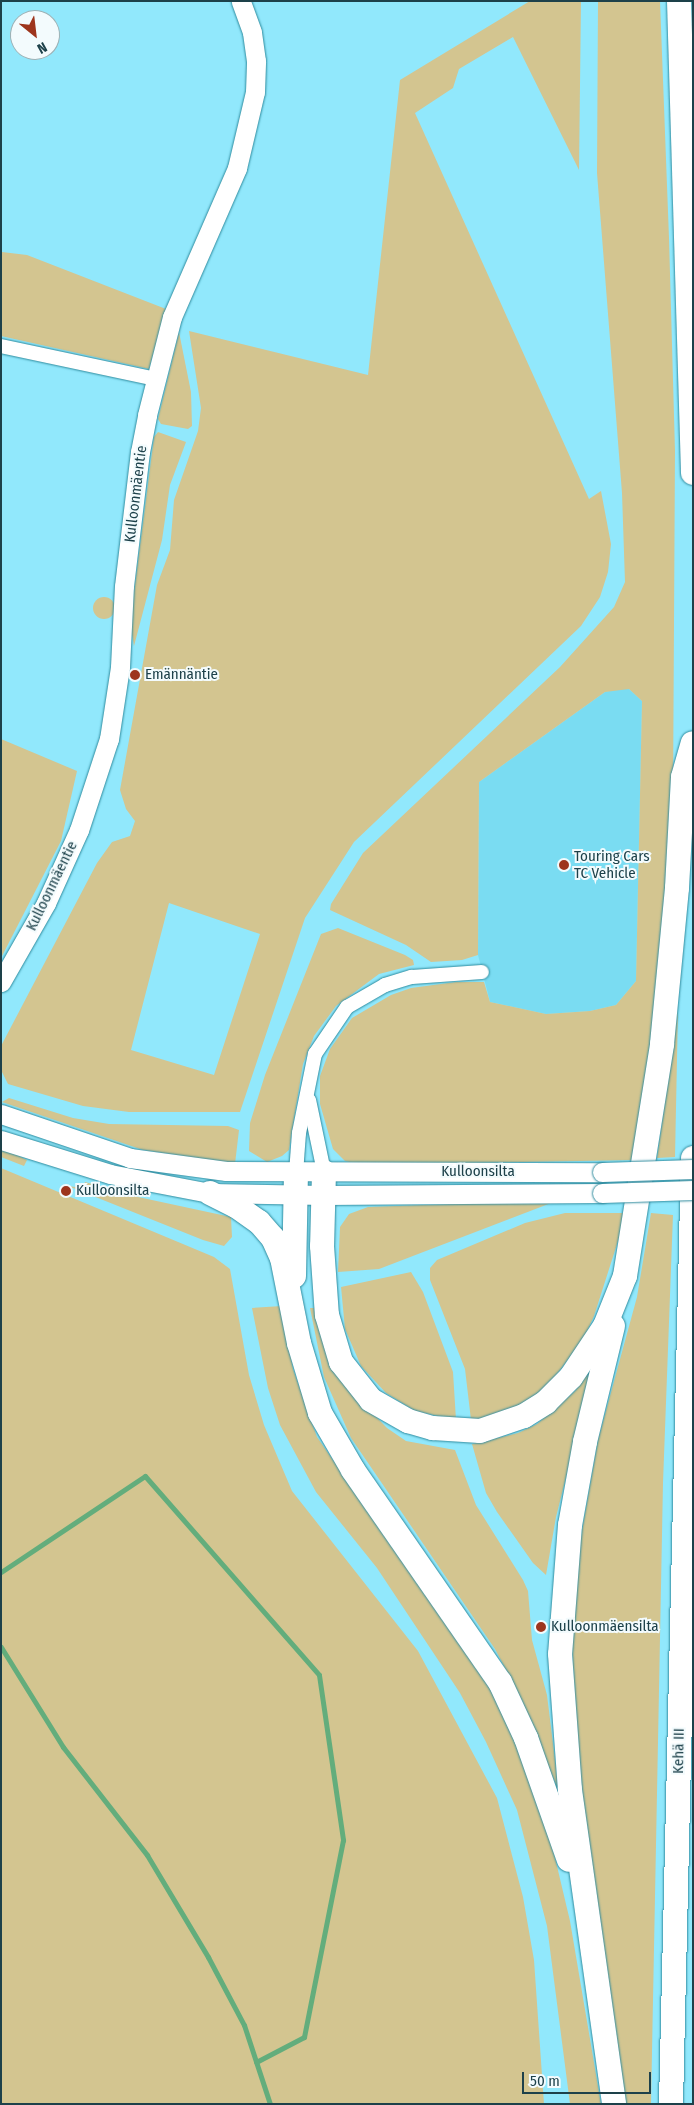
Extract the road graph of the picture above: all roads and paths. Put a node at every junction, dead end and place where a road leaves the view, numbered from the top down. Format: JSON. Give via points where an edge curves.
{"nodes":[{"id":1,"x":241,"y":1,"type":"edge"},
{"id":2,"x":679,"y":1,"type":"edge"},
{"id":3,"x":1,"y":346,"type":"edge"},
{"id":4,"x":156,"y":379,"type":"junction"},
{"id":5,"x":693,"y":473,"type":"edge"},
{"id":6,"x":693,"y":743,"type":"edge"},
{"id":7,"x":482,"y":972,"type":"dead end"},
{"id":8,"x":1,"y":982,"type":"edge"},
{"id":9,"x":308,"y":1096,"type":"junction"},
{"id":10,"x":1,"y":1114,"type":"edge"},
{"id":11,"x":1,"y":1140,"type":"edge"},
{"id":12,"x":693,"y":1158,"type":"edge"},
{"id":13,"x":693,"y":1169,"type":"edge"},
{"id":14,"x":295,"y":1184,"type":"junction"},
{"id":15,"x":324,"y":1184,"type":"junction"},
{"id":16,"x":693,"y":1190,"type":"edge"},
{"id":17,"x":210,"y":1193,"type":"junction"},
{"id":18,"x":625,"y":1276,"type":"junction"},
{"id":19,"x":293,"y":1316,"type":"junction"},
{"id":20,"x":586,"y":1914,"type":"junction"},
{"id":21,"x":614,"y":2104,"type":"edge"},
{"id":22,"x":671,"y":2104,"type":"edge"}],
"edges":[{"from":1,"to":4,"type":"main road","name":"Kulloonmäentie","via":[[252,32],[256,61],[255,92],[244,143],[226,196],[179,297]]},
{"from":2,"to":5,"type":"highway"},
{"from":3,"to":4,"type":"street"},
{"from":4,"to":8,"type":"main road","name":"Kulloonmäentie","via":[[140,452],[124,586],[120,667],[109,739],[80,830],[46,903]]},
{"from":6,"to":18,"type":"highway","via":[[683,777],[662,1044]]},
{"from":7,"to":9,"type":"street","via":[[412,977],[361,997],[337,1020],[315,1054]]},
{"from":9,"to":14,"type":"street","via":[[299,1133]]},
{"from":9,"to":15,"type":"street"},
{"from":10,"to":14,"type":"main road","name":"Kulloonsilta","via":[[130,1158]]},
{"from":11,"to":17,"type":"main road","name":"Kulloonsilta","via":[[110,1174]]},
{"from":12,"to":22,"type":"highway","name":"Kehä III"},
{"from":13,"to":15,"type":"main road","name":"Kulloonsilta","bridge":true},
{"from":14,"to":15,"type":"main road","name":"Kulloonsilta"},
{"from":14,"to":17,"type":"main road","name":"Kulloonsilta"},
{"from":14,"to":19,"type":"highway"},
{"from":15,"to":16,"type":"main road","name":"Kulloonsilta","bridge":true,"via":[[602,1193]]},
{"from":15,"to":18,"type":"highway","via":[[327,1315],[341,1362],[371,1400],[408,1421],[432,1428],[480,1431],[524,1416],[546,1402],[571,1378],[605,1326]]},
{"from":17,"to":19,"type":"highway","via":[[244,1211],[273,1238],[282,1258]]},
{"from":18,"to":20,"type":"highway","via":[[585,1442],[570,1525],[560,1645],[561,1709]]},
{"from":19,"to":20,"type":"highway","via":[[310,1386],[334,1439],[500,1682],[526,1738]]},
{"from":20,"to":21,"type":"highway"}]}
